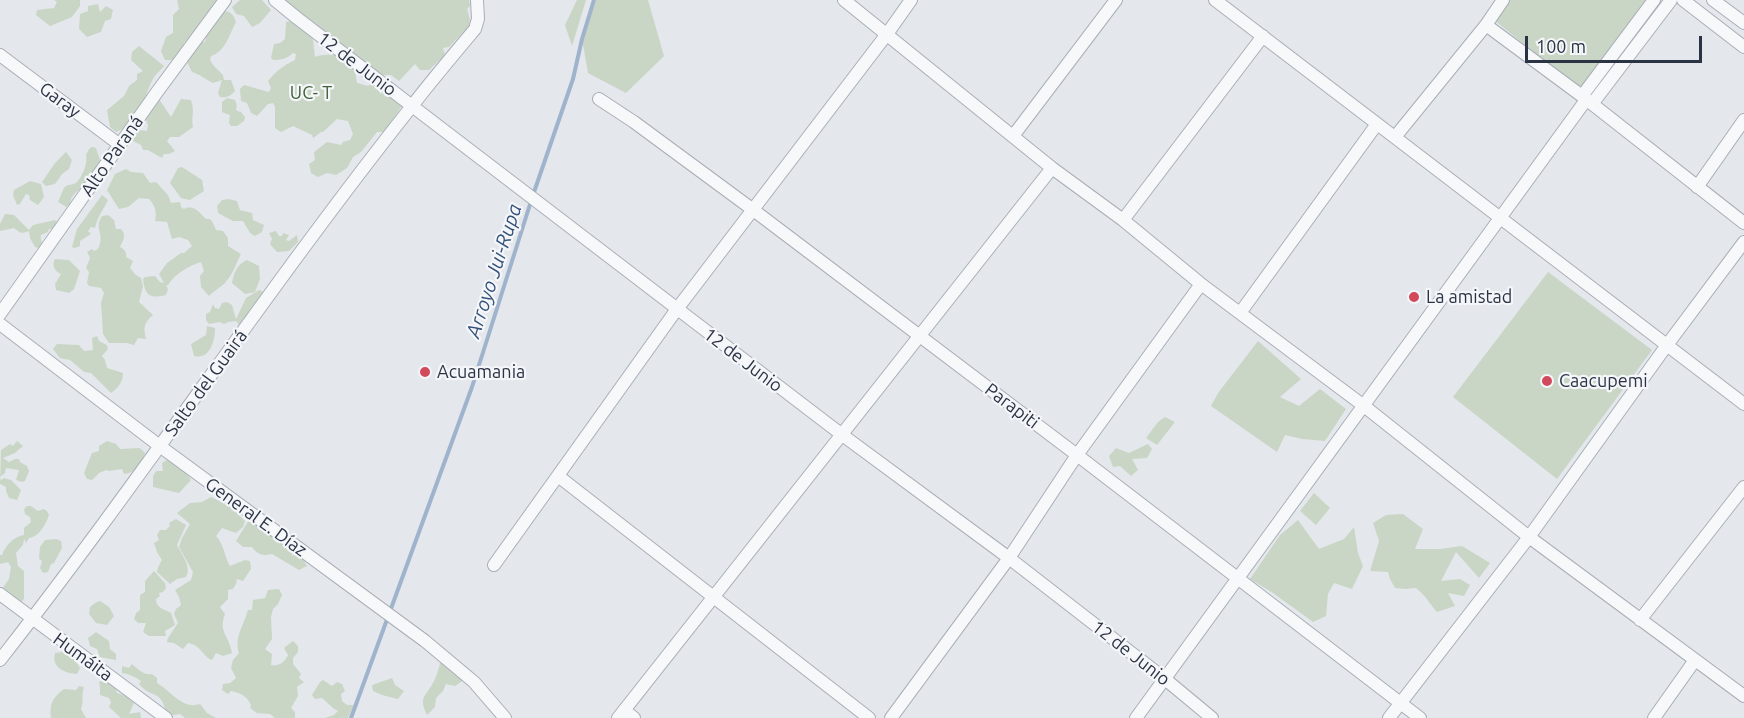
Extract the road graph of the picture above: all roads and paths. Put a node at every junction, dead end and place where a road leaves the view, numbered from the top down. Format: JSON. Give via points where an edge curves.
{"nodes":[{"id":1,"x":225,"y":0,"type":"edge"},
{"id":2,"x":275,"y":0,"type":"edge"},
{"id":3,"x":844,"y":0,"type":"edge"},
{"id":4,"x":911,"y":0,"type":"edge"},
{"id":5,"x":1116,"y":0,"type":"edge"},
{"id":6,"x":1215,"y":0,"type":"edge"},
{"id":7,"x":1503,"y":0,"type":"edge"},
{"id":8,"x":1654,"y":0,"type":"edge"},
{"id":9,"x":1671,"y":0,"type":"edge"},
{"id":10,"x":1683,"y":0,"type":"edge"},
{"id":11,"x":1713,"y":0,"type":"edge"},
{"id":12,"x":478,"y":5,"type":"edge"},
{"id":13,"x":1744,"y":23,"type":"edge"},
{"id":14,"x":1486,"y":25,"type":"junction"},
{"id":15,"x":887,"y":34,"type":"junction"},
{"id":16,"x":1263,"y":36,"type":"junction"},
{"id":17,"x":1744,"y":47,"type":"edge"},
{"id":18,"x":0,"y":55,"type":"edge"},
{"id":19,"x":599,"y":99,"type":"dead end"},
{"id":20,"x":1586,"y":100,"type":"junction"},
{"id":21,"x":411,"y":106,"type":"junction"},
{"id":22,"x":1744,"y":120,"type":"edge"},
{"id":23,"x":1377,"y":124,"type":"junction"},
{"id":24,"x":1013,"y":136,"type":"junction"},
{"id":25,"x":1395,"y":137,"type":"junction"},
{"id":26,"x":120,"y":145,"type":"junction"},
{"id":27,"x":1052,"y":168,"type":"junction"},
{"id":28,"x":1697,"y":187,"type":"junction"},
{"id":29,"x":752,"y":209,"type":"junction"},
{"id":30,"x":1501,"y":218,"type":"junction"},
{"id":31,"x":1123,"y":220,"type":"junction"},
{"id":32,"x":1744,"y":224,"type":"edge"},
{"id":33,"x":1744,"y":242,"type":"edge"},
{"id":34,"x":1201,"y":284,"type":"junction"},
{"id":35,"x":677,"y":309,"type":"junction"},
{"id":36,"x":1240,"y":313,"type":"junction"},
{"id":37,"x":0,"y":314,"type":"edge"},
{"id":38,"x":0,"y":324,"type":"edge"},
{"id":39,"x":919,"y":336,"type":"junction"},
{"id":40,"x":1667,"y":345,"type":"junction"},
{"id":41,"x":1744,"y":404,"type":"edge"},
{"id":42,"x":1364,"y":406,"type":"junction"},
{"id":43,"x":841,"y":434,"type":"junction"},
{"id":44,"x":161,"y":447,"type":"junction"},
{"id":45,"x":1077,"y":455,"type":"junction"},
{"id":46,"x":558,"y":476,"type":"junction"},
{"id":47,"x":1744,"y":487,"type":"edge"},
{"id":48,"x":1529,"y":537,"type":"junction"},
{"id":49,"x":1009,"y":558,"type":"junction"},
{"id":50,"x":494,"y":566,"type":"dead end"},
{"id":51,"x":1238,"y":578,"type":"junction"},
{"id":52,"x":0,"y":594,"type":"edge"},
{"id":53,"x":714,"y":597,"type":"junction"},
{"id":54,"x":32,"y":619,"type":"junction"},
{"id":55,"x":1640,"y":620,"type":"junction"},
{"id":56,"x":0,"y":660,"type":"edge"},
{"id":57,"x":1695,"y":660,"type":"junction"},
{"id":58,"x":1165,"y":679,"type":"junction"},
{"id":59,"x":1744,"y":696,"type":"edge"},
{"id":60,"x":1409,"y":713,"type":"edge"},
{"id":61,"x":625,"y":716,"type":"edge"},
{"id":62,"x":166,"y":718,"type":"edge"},
{"id":63,"x":505,"y":718,"type":"edge"},
{"id":64,"x":869,"y":718,"type":"edge"},
{"id":65,"x":891,"y":718,"type":"edge"},
{"id":66,"x":1136,"y":718,"type":"edge"},
{"id":67,"x":1212,"y":718,"type":"edge"},
{"id":68,"x":1389,"y":718,"type":"edge"},
{"id":69,"x":1654,"y":718,"type":"edge"}],
"edges":[{"from":1,"to":26,"type":"street","name":"Alto Paraná"},
{"from":2,"to":21,"type":"street","name":"12 de Junio"},
{"from":3,"to":15,"type":"street"},
{"from":4,"to":15,"type":"street"},
{"from":5,"to":24,"type":"street"},
{"from":6,"to":16,"type":"street"},
{"from":7,"to":14,"type":"street"},
{"from":8,"to":20,"type":"street"},
{"from":9,"to":20,"type":"street"},
{"from":10,"to":17,"type":"street"},
{"from":11,"to":13,"type":"street"},
{"from":12,"to":21,"type":"street","name":"Salto del Guairá","via":[[475,29]]},
{"from":14,"to":20,"type":"street"},
{"from":14,"to":25,"type":"street"},
{"from":15,"to":24,"type":"street"},
{"from":15,"to":29,"type":"street"},
{"from":16,"to":23,"type":"street"},
{"from":16,"to":31,"type":"street"},
{"from":18,"to":26,"type":"street","name":"Garay"},
{"from":19,"to":29,"type":"street","name":"Parapiti"},
{"from":20,"to":28,"type":"street"},
{"from":20,"to":30,"type":"street"},
{"from":21,"to":35,"type":"street","name":"12 de Junio"},
{"from":21,"to":44,"type":"street","name":"Salto del Guairá"},
{"from":22,"to":28,"type":"street"},
{"from":23,"to":25,"type":"street"},
{"from":23,"to":36,"type":"street"},
{"from":24,"to":27,"type":"street"},
{"from":25,"to":30,"type":"street"},
{"from":26,"to":37,"type":"street","name":"Alto Paraná"},
{"from":27,"to":31,"type":"street"},
{"from":27,"to":39,"type":"street"},
{"from":28,"to":32,"type":"street"},
{"from":29,"to":35,"type":"street"},
{"from":29,"to":39,"type":"street","name":"Parapiti"},
{"from":30,"to":40,"type":"street"},
{"from":30,"to":42,"type":"street"},
{"from":31,"to":34,"type":"street"},
{"from":33,"to":40,"type":"street"},
{"from":34,"to":36,"type":"street"},
{"from":34,"to":45,"type":"street"},
{"from":35,"to":43,"type":"street","name":"12 de Junio"},
{"from":35,"to":46,"type":"street"},
{"from":36,"to":42,"type":"street"},
{"from":38,"to":44,"type":"street","name":"General E. Díaz"},
{"from":39,"to":43,"type":"street"},
{"from":39,"to":45,"type":"street","name":"Parapiti"},
{"from":40,"to":41,"type":"street"},
{"from":40,"to":48,"type":"street"},
{"from":42,"to":48,"type":"street"},
{"from":42,"to":51,"type":"street"},
{"from":43,"to":49,"type":"street","name":"12 de Junio"},
{"from":43,"to":53,"type":"street"},
{"from":44,"to":54,"type":"street","name":"Salto del Guairá"},
{"from":44,"to":63,"type":"street","name":"General E. Díaz","via":[[425,641],[474,682]]},
{"from":45,"to":49,"type":"street"},
{"from":45,"to":51,"type":"street","name":"Parapiti"},
{"from":46,"to":50,"type":"street"},
{"from":46,"to":53,"type":"street"},
{"from":47,"to":55,"type":"street"},
{"from":48,"to":55,"type":"street"},
{"from":48,"to":60,"type":"street"},
{"from":49,"to":58,"type":"street","name":"12 de Junio"},
{"from":49,"to":65,"type":"street"},
{"from":51,"to":58,"type":"street"},
{"from":51,"to":60,"type":"street","name":"Parapiti"},
{"from":52,"to":54,"type":"street","name":"Humáita"},
{"from":53,"to":61,"type":"street"},
{"from":53,"to":64,"type":"street"},
{"from":54,"to":56,"type":"street","name":"Salto del Guairá"},
{"from":54,"to":62,"type":"street","name":"Humáita"},
{"from":55,"to":57,"type":"street"},
{"from":57,"to":59,"type":"street"},
{"from":57,"to":69,"type":"street"},
{"from":58,"to":66,"type":"street"},
{"from":58,"to":67,"type":"street","name":"12 de Junio"},
{"from":60,"to":68,"type":"street"}]}
